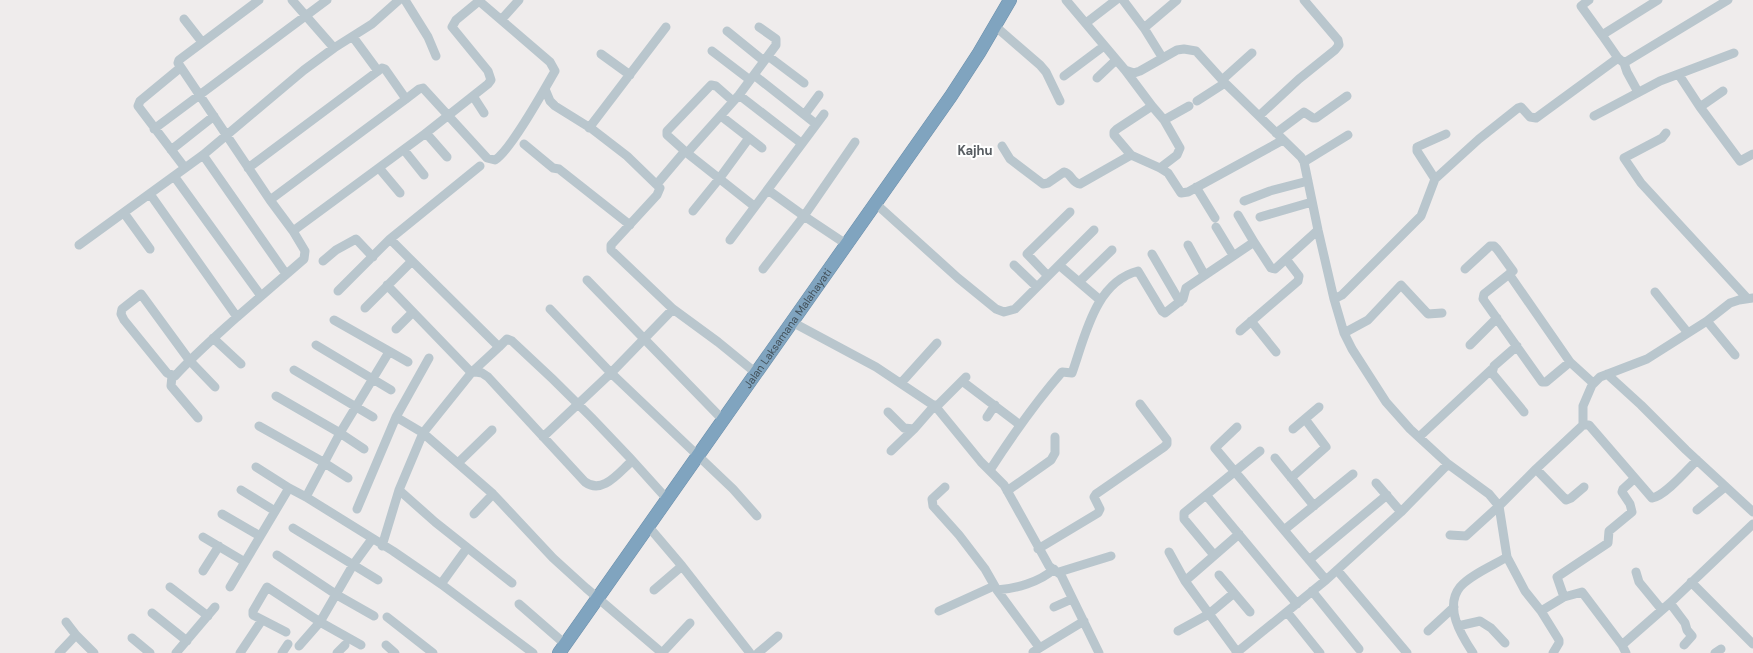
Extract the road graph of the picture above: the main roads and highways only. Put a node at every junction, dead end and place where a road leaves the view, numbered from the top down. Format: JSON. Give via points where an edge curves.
{"nodes":[{"id":1,"x":1010,"y":0,"type":"edge"},
{"id":2,"x":562,"y":649,"type":"edge"}],
"edges":[{"from":1,"to":2,"type":"highway","name":"Jalan Laksamana Malahayati","via":[[956,88]]}]}
